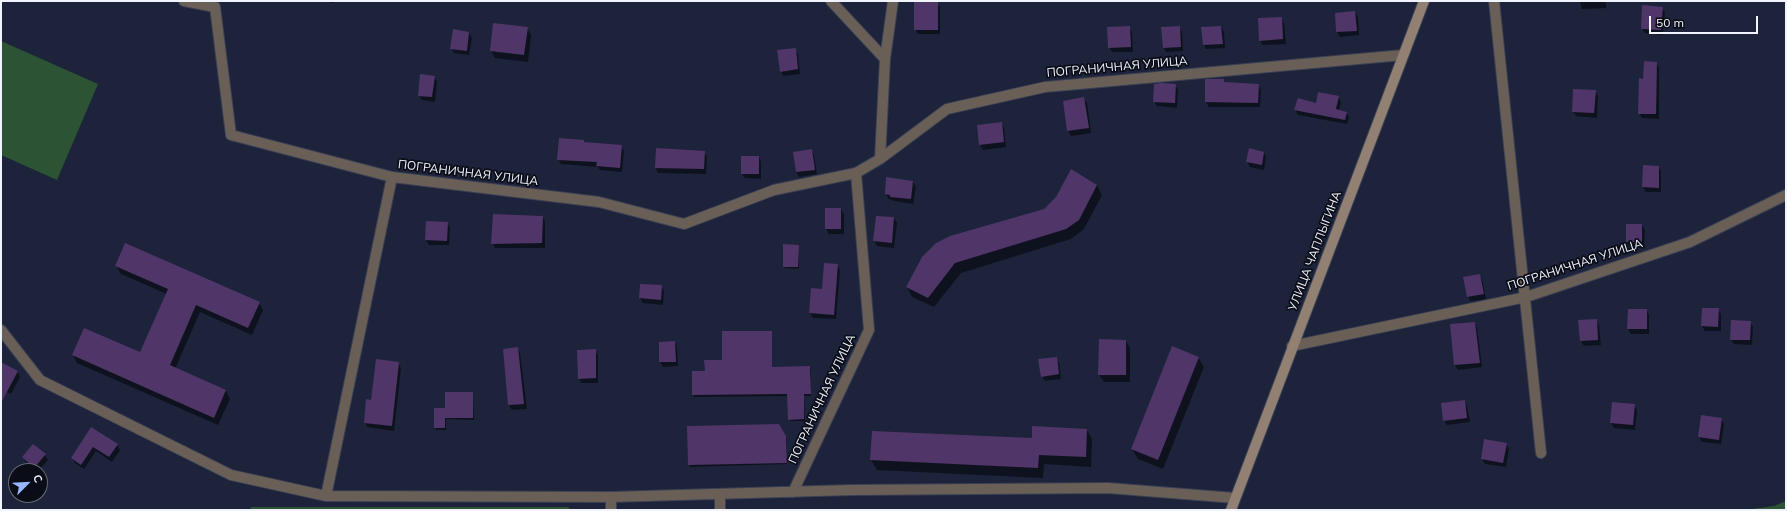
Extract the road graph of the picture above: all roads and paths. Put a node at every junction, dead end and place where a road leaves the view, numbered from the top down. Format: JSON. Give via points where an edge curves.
{"nodes":[{"id":1,"x":184,"y":1,"type":"edge"},
{"id":2,"x":831,"y":1,"type":"edge"},
{"id":3,"x":893,"y":1,"type":"edge"},
{"id":4,"x":1424,"y":1,"type":"edge"},
{"id":5,"x":1494,"y":1,"type":"edge"},
{"id":6,"x":1402,"y":55,"type":"junction"},
{"id":7,"x":884,"y":60,"type":"junction"},
{"id":8,"x":880,"y":159,"type":"junction"},
{"id":9,"x":856,"y":173,"type":"junction"},
{"id":10,"x":392,"y":177,"type":"junction"},
{"id":11,"x":1786,"y":195,"type":"edge"},
{"id":12,"x":1526,"y":297,"type":"junction"},
{"id":13,"x":1,"y":330,"type":"edge"},
{"id":14,"x":1292,"y":346,"type":"junction"},
{"id":15,"x":1541,"y":453,"type":"dead end"},
{"id":16,"x":794,"y":492,"type":"junction"},
{"id":17,"x":720,"y":494,"type":"junction"},
{"id":18,"x":326,"y":496,"type":"junction"},
{"id":19,"x":611,"y":497,"type":"junction"},
{"id":20,"x":1235,"y":498,"type":"junction"},
{"id":21,"x":611,"y":510,"type":"edge"},
{"id":22,"x":720,"y":510,"type":"edge"},
{"id":23,"x":1231,"y":510,"type":"edge"}],
"edges":[{"from":1,"to":10,"type":"street","name":"ПОГРАНИЧНАЯ УЛИЦА","via":[[215,7],[231,135]]},
{"from":2,"to":7,"type":"street"},
{"from":3,"to":7,"type":"street"},
{"from":4,"to":6,"type":"main road","name":"УЛИЦА ЧАПЛЫГИНА"},
{"from":5,"to":12,"type":"street"},
{"from":6,"to":8,"type":"street","name":"ПОГРАНИЧНАЯ УЛИЦА","via":[[1045,87],[947,109]]},
{"from":6,"to":14,"type":"main road","name":"УЛИЦА ЧАПЛЫГИНА"},
{"from":7,"to":8,"type":"street"},
{"from":8,"to":9,"type":"street","name":"ПОГРАНИЧНАЯ УЛИЦА"},
{"from":9,"to":10,"type":"street","name":"ПОГРАНИЧНАЯ УЛИЦА","via":[[774,190],[684,224],[598,202]]},
{"from":9,"to":16,"type":"street","name":"ПОГРАНИЧНАЯ УЛИЦА","via":[[869,330]]},
{"from":10,"to":18,"type":"street"},
{"from":11,"to":12,"type":"street","name":"ПОГРАНИЧНАЯ УЛИЦА","via":[[1690,242]]},
{"from":12,"to":14,"type":"street","name":"ПОГРАНИЧНАЯ УЛИЦА"},
{"from":12,"to":15,"type":"street"},
{"from":13,"to":18,"type":"street","via":[[40,380],[231,475]]},
{"from":14,"to":20,"type":"main road","name":"УЛИЦА ЧАПЛЫГИНА"},
{"from":16,"to":17,"type":"street"},
{"from":16,"to":20,"type":"street","via":[[1108,488]]},
{"from":17,"to":19,"type":"street"},
{"from":17,"to":22,"type":"street"},
{"from":18,"to":19,"type":"street"},
{"from":19,"to":21,"type":"street"},
{"from":20,"to":23,"type":"main road","name":"УЛИЦА ЧАПЛЫГИНА"}]}
